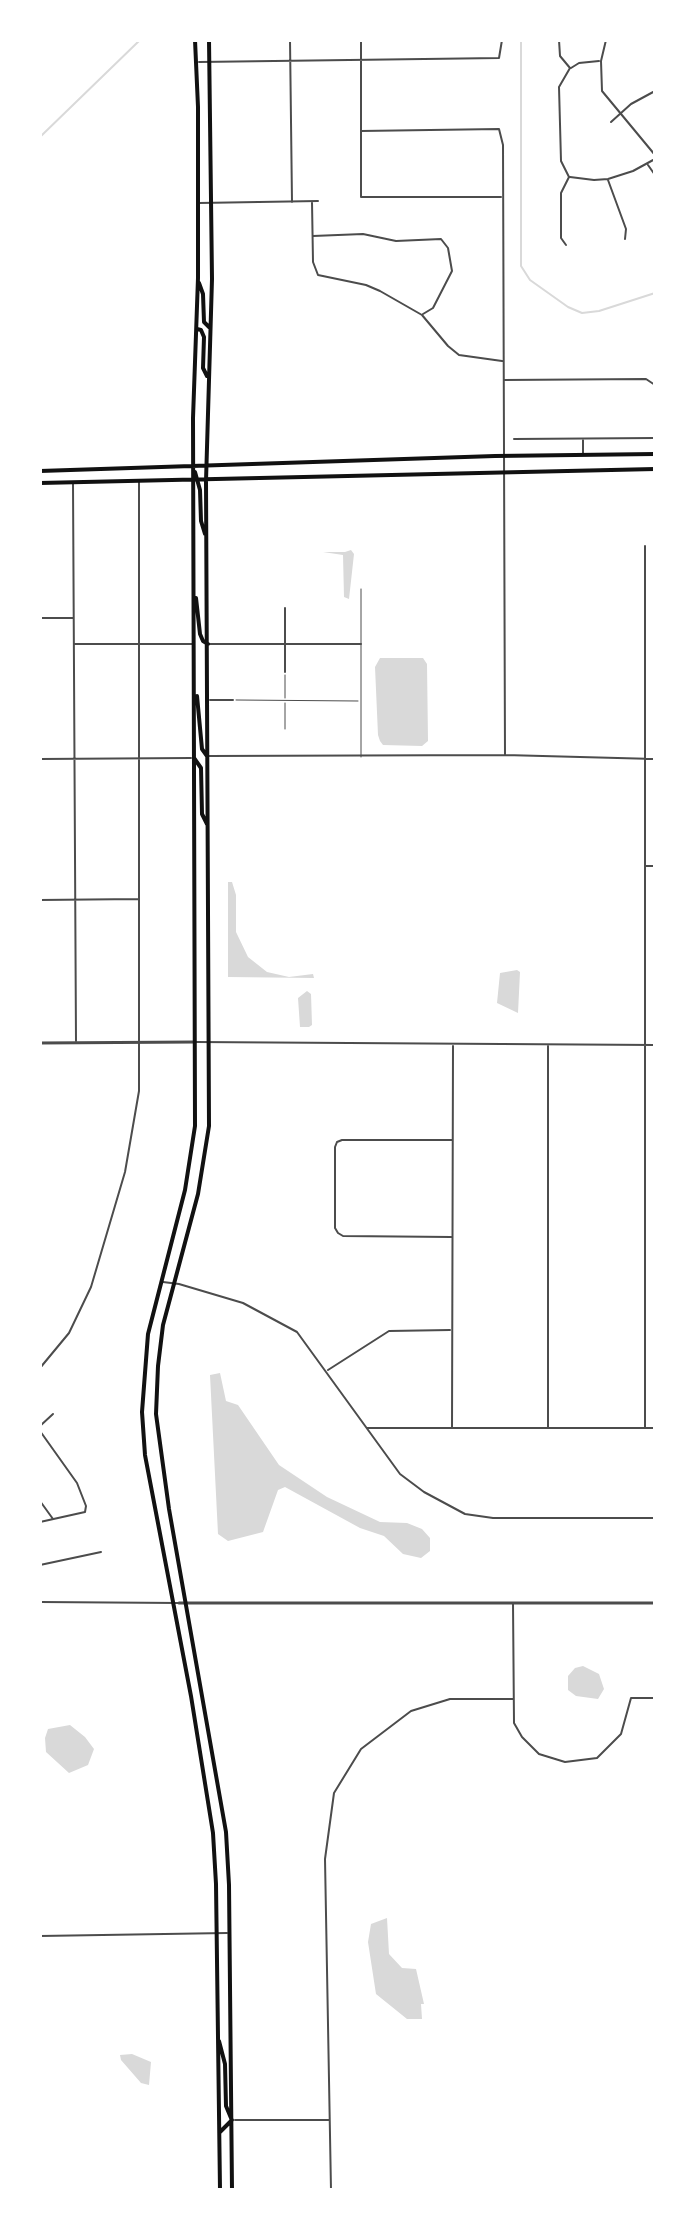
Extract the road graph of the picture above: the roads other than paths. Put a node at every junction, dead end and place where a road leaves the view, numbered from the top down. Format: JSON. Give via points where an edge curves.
{"nodes":[{"id":1,"x":195,"y":40,"type":"edge"},
{"id":2,"x":209,"y":40,"type":"edge"},
{"id":3,"x":290,"y":40,"type":"edge"},
{"id":4,"x":361,"y":40,"type":"edge"},
{"id":5,"x":502,"y":40,"type":"edge"},
{"id":6,"x":559,"y":40,"type":"edge"},
{"id":7,"x":606,"y":40,"type":"edge"},
{"id":8,"x":361,"y":60,"type":"junction"},
{"id":9,"x":291,"y":61,"type":"junction"},
{"id":10,"x":601,"y":61,"type":"junction"},
{"id":11,"x":196,"y":62,"type":"junction"},
{"id":12,"x":210,"y":62,"type":"junction"},
{"id":13,"x":570,"y":68,"type":"junction"},
{"id":14,"x":655,"y":91,"type":"edge"},
{"id":15,"x":620,"y":114,"type":"junction"},
{"id":16,"x":611,"y":122,"type":"dead end"},
{"id":17,"x":361,"y":131,"type":"junction"},
{"id":18,"x":655,"y":157,"type":"edge"},
{"id":19,"x":648,"y":164,"type":"junction"},
{"id":20,"x":655,"y":175,"type":"edge"},
{"id":21,"x":569,"y":177,"type":"junction"},
{"id":22,"x":608,"y":179,"type":"junction"},
{"id":23,"x":502,"y":197,"type":"junction"},
{"id":24,"x":318,"y":201,"type":"dead end"},
{"id":25,"x":292,"y":202,"type":"junction"},
{"id":26,"x":312,"y":202,"type":"junction"},
{"id":27,"x":198,"y":203,"type":"junction"},
{"id":28,"x":211,"y":203,"type":"junction"},
{"id":29,"x":313,"y":236,"type":"junction"},
{"id":30,"x":625,"y":239,"type":"dead end"},
{"id":31,"x":566,"y":245,"type":"dead end"},
{"id":32,"x":198,"y":281,"type":"junction"},
{"id":33,"x":422,"y":315,"type":"junction"},
{"id":34,"x":210,"y":327,"type":"junction"},
{"id":35,"x":196,"y":329,"type":"junction"},
{"id":36,"x":503,"y":362,"type":"junction"},
{"id":37,"x":208,"y":378,"type":"junction"},
{"id":38,"x":503,"y":380,"type":"junction"},
{"id":39,"x":655,"y":385,"type":"edge"},
{"id":40,"x":655,"y":438,"type":"edge"},
{"id":41,"x":514,"y":439,"type":"dead end"},
{"id":42,"x":583,"y":439,"type":"junction"},
{"id":43,"x":655,"y":454,"type":"edge"},
{"id":44,"x":583,"y":455,"type":"junction"},
{"id":45,"x":503,"y":456,"type":"junction"},
{"id":46,"x":193,"y":466,"type":"junction"},
{"id":47,"x":206,"y":466,"type":"junction"},
{"id":48,"x":655,"y":469,"type":"edge"},
{"id":49,"x":40,"y":471,"type":"edge"},
{"id":50,"x":504,"y":472,"type":"junction"},
{"id":51,"x":139,"y":480,"type":"junction"},
{"id":52,"x":195,"y":481,"type":"junction"},
{"id":53,"x":206,"y":481,"type":"junction"},
{"id":54,"x":73,"y":482,"type":"junction"},
{"id":55,"x":40,"y":483,"type":"edge"},
{"id":56,"x":206,"y":540,"type":"junction"},
{"id":57,"x":645,"y":546,"type":"dead end"},
{"id":58,"x":361,"y":589,"type":"dead end"},
{"id":59,"x":194,"y":592,"type":"junction"},
{"id":60,"x":285,"y":608,"type":"dead end"},
{"id":61,"x":40,"y":618,"type":"edge"},
{"id":62,"x":73,"y":618,"type":"junction"},
{"id":63,"x":74,"y":644,"type":"junction"},
{"id":64,"x":139,"y":644,"type":"junction"},
{"id":65,"x":194,"y":644,"type":"junction"},
{"id":66,"x":208,"y":644,"type":"junction"},
{"id":67,"x":285,"y":644,"type":"junction"},
{"id":68,"x":361,"y":644,"type":"junction"},
{"id":69,"x":194,"y":658,"type":"junction"},
{"id":70,"x":285,"y":672,"type":"joint"},
{"id":71,"x":194,"y":686,"type":"junction"},
{"id":72,"x":207,"y":700,"type":"junction"},
{"id":73,"x":233,"y":700,"type":"joint"},
{"id":74,"x":285,"y":701,"type":"junction"},
{"id":75,"x":361,"y":701,"type":"junction"},
{"id":76,"x":285,"y":729,"type":"dead end"},
{"id":77,"x":505,"y":755,"type":"junction"},
{"id":78,"x":207,"y":756,"type":"junction"},
{"id":79,"x":361,"y":757,"type":"junction"},
{"id":80,"x":140,"y":758,"type":"junction"},
{"id":81,"x":194,"y":758,"type":"junction"},
{"id":82,"x":40,"y":759,"type":"edge"},
{"id":83,"x":74,"y":759,"type":"junction"},
{"id":84,"x":645,"y":759,"type":"junction"},
{"id":85,"x":655,"y":759,"type":"edge"},
{"id":86,"x":208,"y":825,"type":"junction"},
{"id":87,"x":645,"y":866,"type":"junction"},
{"id":88,"x":655,"y":866,"type":"edge"},
{"id":89,"x":75,"y":899,"type":"junction"},
{"id":90,"x":140,"y":899,"type":"junction"},
{"id":91,"x":40,"y":900,"type":"edge"},
{"id":92,"x":76,"y":1042,"type":"junction"},
{"id":93,"x":140,"y":1042,"type":"junction"},
{"id":94,"x":195,"y":1042,"type":"junction"},
{"id":95,"x":209,"y":1042,"type":"junction"},
{"id":96,"x":40,"y":1043,"type":"edge"},
{"id":97,"x":453,"y":1043,"type":"junction"},
{"id":98,"x":548,"y":1044,"type":"junction"},
{"id":99,"x":645,"y":1045,"type":"junction"},
{"id":100,"x":655,"y":1045,"type":"edge"},
{"id":101,"x":453,"y":1140,"type":"junction"},
{"id":102,"x":453,"y":1237,"type":"junction"},
{"id":103,"x":160,"y":1282,"type":"junction"},
{"id":104,"x":174,"y":1283,"type":"junction"},
{"id":105,"x":452,"y":1330,"type":"junction"},
{"id":106,"x":40,"y":1368,"type":"edge"},
{"id":107,"x":327,"y":1370,"type":"junction"},
{"id":108,"x":53,"y":1414,"type":"dead end"},
{"id":109,"x":40,"y":1426,"type":"edge"},
{"id":110,"x":366,"y":1428,"type":"junction"},
{"id":111,"x":452,"y":1428,"type":"junction"},
{"id":112,"x":548,"y":1428,"type":"junction"},
{"id":113,"x":645,"y":1428,"type":"junction"},
{"id":114,"x":655,"y":1428,"type":"edge"},
{"id":115,"x":40,"y":1431,"type":"edge"},
{"id":116,"x":144,"y":1448,"type":"junction"},
{"id":117,"x":159,"y":1448,"type":"junction"},
{"id":118,"x":40,"y":1501,"type":"edge"},
{"id":119,"x":655,"y":1518,"type":"edge"},
{"id":120,"x":53,"y":1519,"type":"junction"},
{"id":121,"x":40,"y":1522,"type":"edge"},
{"id":122,"x":101,"y":1552,"type":"dead end"},
{"id":123,"x":40,"y":1565,"type":"edge"},
{"id":124,"x":172,"y":1601,"type":"junction"},
{"id":125,"x":40,"y":1602,"type":"edge"},
{"id":126,"x":179,"y":1603,"type":"joint"},
{"id":127,"x":513,"y":1603,"type":"junction"},
{"id":128,"x":655,"y":1603,"type":"edge"},
{"id":129,"x":187,"y":1604,"type":"junction"},
{"id":130,"x":655,"y":1698,"type":"edge"},
{"id":131,"x":513,"y":1699,"type":"junction"},
{"id":132,"x":217,"y":1933,"type":"junction"},
{"id":133,"x":230,"y":1933,"type":"junction"},
{"id":134,"x":40,"y":1936,"type":"edge"},
{"id":135,"x":218,"y":2040,"type":"junction"},
{"id":136,"x":232,"y":2120,"type":"junction"},
{"id":137,"x":330,"y":2120,"type":"junction"},
{"id":138,"x":220,"y":2133,"type":"junction"},
{"id":139,"x":220,"y":2190,"type":"edge"},
{"id":140,"x":232,"y":2190,"type":"edge"},
{"id":141,"x":331,"y":2190,"type":"edge"}],
"edges":[{"from":1,"to":11,"type":"main road"},
{"from":2,"to":12,"type":"main road"},
{"from":3,"to":9,"type":"street"},
{"from":4,"to":8,"type":"street"},
{"from":5,"to":8,"type":"street","via":[[499,58]]},
{"from":6,"to":13,"type":"street","via":[[560,56]]},
{"from":7,"to":10,"type":"street"},
{"from":8,"to":9,"type":"street"},
{"from":8,"to":17,"type":"street"},
{"from":9,"to":12,"type":"street"},
{"from":9,"to":25,"type":"street"},
{"from":10,"to":13,"type":"street"},
{"from":10,"to":15,"type":"street","via":[[602,91]]},
{"from":11,"to":12,"type":"street"},
{"from":11,"to":27,"type":"main road"},
{"from":12,"to":28,"type":"main road"},
{"from":13,"to":21,"type":"street","via":[[559,87],[561,161]]},
{"from":14,"to":15,"type":"street"},
{"from":15,"to":16,"type":"street"},
{"from":15,"to":18,"type":"street"},
{"from":17,"to":23,"type":"street","via":[[499,129]]},
{"from":17,"to":23,"type":"street","via":[[361,197]]},
{"from":18,"to":19,"type":"street"},
{"from":19,"to":20,"type":"street"},
{"from":19,"to":22,"type":"street"},
{"from":21,"to":22,"type":"street"},
{"from":21,"to":31,"type":"street","via":[[560,205]]},
{"from":22,"to":30,"type":"street"},
{"from":23,"to":36,"type":"street"},
{"from":24,"to":26,"type":"street"},
{"from":25,"to":26,"type":"street"},
{"from":25,"to":28,"type":"street"},
{"from":26,"to":29,"type":"street"},
{"from":27,"to":28,"type":"street"},
{"from":27,"to":32,"type":"main road"},
{"from":28,"to":34,"type":"main road"},
{"from":29,"to":33,"type":"street","via":[[318,275],[366,285]]},
{"from":29,"to":33,"type":"street","via":[[441,239],[452,271],[433,308]]},
{"from":32,"to":34,"type":"main road","via":[[204,322]]},
{"from":32,"to":35,"type":"main road"},
{"from":33,"to":36,"type":"street","via":[[459,355]]},
{"from":34,"to":37,"type":"main road"},
{"from":35,"to":37,"type":"main road","via":[[203,333]]},
{"from":35,"to":46,"type":"main road"},
{"from":36,"to":38,"type":"street"},
{"from":37,"to":47,"type":"main road"},
{"from":38,"to":39,"type":"street","via":[[646,379]]},
{"from":38,"to":45,"type":"street"},
{"from":40,"to":42,"type":"street"},
{"from":41,"to":42,"type":"street"},
{"from":42,"to":44,"type":"street"},
{"from":43,"to":44,"type":"main road"},
{"from":44,"to":45,"type":"main road"},
{"from":45,"to":47,"type":"main road"},
{"from":45,"to":50,"type":"street"},
{"from":46,"to":47,"type":"main road"},
{"from":46,"to":49,"type":"main road"},
{"from":46,"to":52,"type":"main road"},
{"from":47,"to":53,"type":"main road"},
{"from":48,"to":50,"type":"main road"},
{"from":50,"to":53,"type":"main road"},
{"from":50,"to":77,"type":"street"},
{"from":51,"to":52,"type":"main road"},
{"from":51,"to":54,"type":"main road"},
{"from":51,"to":64,"type":"street"},
{"from":52,"to":53,"type":"main road"},
{"from":52,"to":56,"type":"main road"},
{"from":52,"to":59,"type":"main road"},
{"from":53,"to":56,"type":"main road"},
{"from":54,"to":55,"type":"main road"},
{"from":54,"to":62,"type":"street"},
{"from":56,"to":66,"type":"main road"},
{"from":57,"to":84,"type":"street"},
{"from":58,"to":68,"type":"lane"},
{"from":59,"to":65,"type":"main road"},
{"from":59,"to":66,"type":"main road","via":[[200,634]]},
{"from":60,"to":67,"type":"street"},
{"from":61,"to":62,"type":"street"},
{"from":62,"to":63,"type":"street"},
{"from":63,"to":64,"type":"street"},
{"from":63,"to":83,"type":"street"},
{"from":64,"to":65,"type":"street"},
{"from":64,"to":80,"type":"street"},
{"from":65,"to":69,"type":"main road"},
{"from":66,"to":67,"type":"street"},
{"from":66,"to":69,"type":"main road"},
{"from":66,"to":72,"type":"main road"},
{"from":67,"to":68,"type":"street"},
{"from":67,"to":70,"type":"street"},
{"from":68,"to":75,"type":"lane"},
{"from":69,"to":71,"type":"main road"},
{"from":70,"to":74,"type":"lane"},
{"from":71,"to":78,"type":"main road"},
{"from":71,"to":81,"type":"main road"},
{"from":72,"to":73,"type":"street"},
{"from":72,"to":78,"type":"main road"},
{"from":73,"to":74,"type":"lane"},
{"from":74,"to":75,"type":"lane"},
{"from":74,"to":76,"type":"lane"},
{"from":75,"to":79,"type":"lane"},
{"from":77,"to":79,"type":"street"},
{"from":77,"to":84,"type":"street"},
{"from":78,"to":79,"type":"street"},
{"from":78,"to":86,"type":"main road"},
{"from":80,"to":81,"type":"street"},
{"from":80,"to":83,"type":"street"},
{"from":80,"to":90,"type":"street"},
{"from":81,"to":86,"type":"main road","via":[[201,768],[202,814]]},
{"from":81,"to":94,"type":"main road"},
{"from":82,"to":83,"type":"street"},
{"from":83,"to":89,"type":"street"},
{"from":84,"to":85,"type":"street"},
{"from":84,"to":87,"type":"street"},
{"from":86,"to":95,"type":"main road"},
{"from":87,"to":88,"type":"street"},
{"from":87,"to":99,"type":"street"},
{"from":89,"to":90,"type":"street"},
{"from":89,"to":91,"type":"street"},
{"from":89,"to":92,"type":"street"},
{"from":90,"to":93,"type":"street"},
{"from":92,"to":93,"type":"street"},
{"from":92,"to":96,"type":"street"},
{"from":93,"to":94,"type":"street"},
{"from":93,"to":106,"type":"street","via":[[139,1091],[125,1172],[91,1287],[69,1333]]},
{"from":94,"to":95,"type":"street"},
{"from":94,"to":103,"type":"main road","via":[[192,1159]]},
{"from":95,"to":97,"type":"street"},
{"from":95,"to":104,"type":"main road","via":[[205,1162]]},
{"from":97,"to":98,"type":"street"},
{"from":97,"to":101,"type":"street"},
{"from":98,"to":99,"type":"street"},
{"from":98,"to":112,"type":"street"},
{"from":99,"to":100,"type":"street"},
{"from":99,"to":113,"type":"street"},
{"from":101,"to":102,"type":"street"},
{"from":101,"to":102,"type":"street","via":[[337,1142],[335,1228],[343,1236]]},
{"from":102,"to":105,"type":"street"},
{"from":103,"to":104,"type":"street"},
{"from":103,"to":116,"type":"main road","via":[[144,1366]]},
{"from":104,"to":107,"type":"street","via":[[243,1303],[297,1332]]},
{"from":104,"to":117,"type":"main road","via":[[158,1366]]},
{"from":105,"to":107,"type":"street","via":[[389,1331]]},
{"from":105,"to":111,"type":"street"},
{"from":107,"to":110,"type":"street"},
{"from":108,"to":109,"type":"street"},
{"from":110,"to":111,"type":"street"},
{"from":110,"to":119,"type":"street","via":[[400,1474],[465,1514]]},
{"from":111,"to":112,"type":"street"},
{"from":112,"to":113,"type":"street"},
{"from":113,"to":114,"type":"street"},
{"from":115,"to":120,"type":"street","via":[[77,1483],[86,1506],[85,1512]]},
{"from":116,"to":117,"type":"main road"},
{"from":116,"to":124,"type":"main road"},
{"from":117,"to":129,"type":"main road"},
{"from":118,"to":120,"type":"street"},
{"from":120,"to":121,"type":"street"},
{"from":122,"to":123,"type":"street"},
{"from":124,"to":125,"type":"street"},
{"from":124,"to":126,"type":"street"},
{"from":124,"to":132,"type":"main road","via":[[209,1799]]},
{"from":126,"to":129,"type":"street"},
{"from":127,"to":128,"type":"street"},
{"from":127,"to":129,"type":"street"},
{"from":127,"to":131,"type":"street"},
{"from":129,"to":133,"type":"main road","via":[[222,1801]]},
{"from":130,"to":131,"type":"street","via":[[631,1698],[621,1734],[597,1758],[565,1762],[539,1754],[522,1737],[514,1723]]},
{"from":131,"to":137,"type":"street","via":[[450,1699],[411,1711],[361,1749],[334,1793],[325,1859]]},
{"from":132,"to":133,"type":"street"},
{"from":132,"to":134,"type":"street"},
{"from":132,"to":135,"type":"main road"},
{"from":133,"to":136,"type":"main road"},
{"from":135,"to":136,"type":"main road"},
{"from":135,"to":138,"type":"main road"},
{"from":136,"to":137,"type":"street"},
{"from":136,"to":138,"type":"main road"},
{"from":136,"to":140,"type":"main road"},
{"from":137,"to":141,"type":"street"},
{"from":138,"to":139,"type":"main road"}]}
